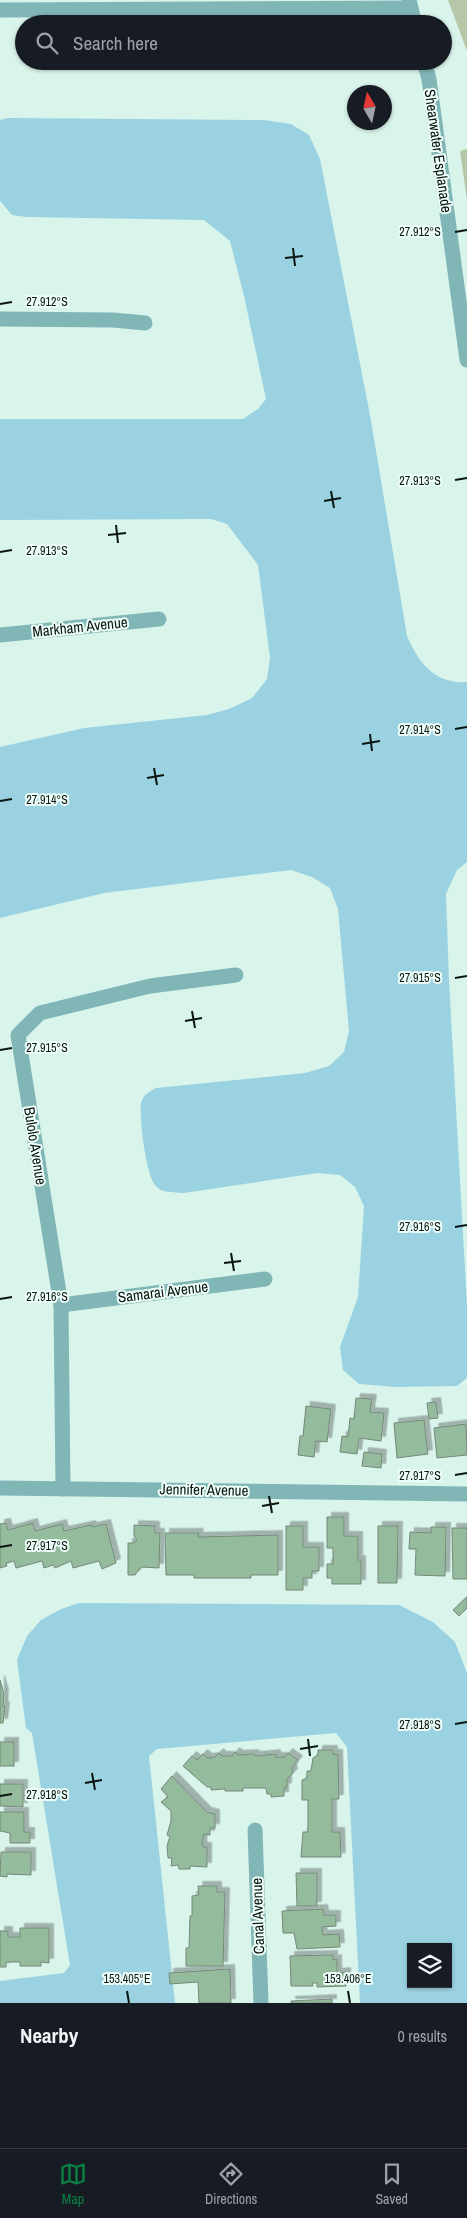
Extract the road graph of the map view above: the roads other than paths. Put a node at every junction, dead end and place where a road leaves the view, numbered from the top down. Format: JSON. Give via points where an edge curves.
{"nodes":[{"id":1,"x":410,"y":4,"type":"edge"},
{"id":2,"x":0,"y":10,"type":"edge"},
{"id":3,"x":426,"y":70,"type":"edge"},
{"id":4,"x":0,"y":319,"type":"edge"},
{"id":5,"x":145,"y":323,"type":"dead end"},
{"id":6,"x":467,"y":360,"type":"edge"},
{"id":7,"x":159,"y":620,"type":"dead end"},
{"id":8,"x":0,"y":635,"type":"edge"},
{"id":9,"x":236,"y":976,"type":"dead end"},
{"id":10,"x":265,"y":1278,"type":"dead end"},
{"id":11,"x":61,"y":1305,"type":"junction"},
{"id":12,"x":0,"y":1488,"type":"edge"},
{"id":13,"x":64,"y":1489,"type":"junction"},
{"id":14,"x":467,"y":1494,"type":"edge"},
{"id":15,"x":255,"y":1830,"type":"dead end"},
{"id":16,"x":261,"y":2003,"type":"edge"}],
"edges":[{"from":1,"to":2,"type":"street"},
{"from":3,"to":6,"type":"street","name":"Shearwater Esplanade"},
{"from":4,"to":5,"type":"street"},
{"from":7,"to":8,"type":"street","name":"Markham Avenue"},
{"from":9,"to":11,"type":"street","name":"Bulolo Avenue","via":[[150,986],[40,1013],[18,1035]]},
{"from":10,"to":11,"type":"street","name":"Samarai Avenue"},
{"from":11,"to":13,"type":"street","name":"Bulolo Avenue"},
{"from":12,"to":13,"type":"street","name":"Jennifer Avenue"},
{"from":13,"to":14,"type":"street","name":"Jennifer Avenue"},
{"from":15,"to":16,"type":"street","name":"Canal Avenue"}]}
